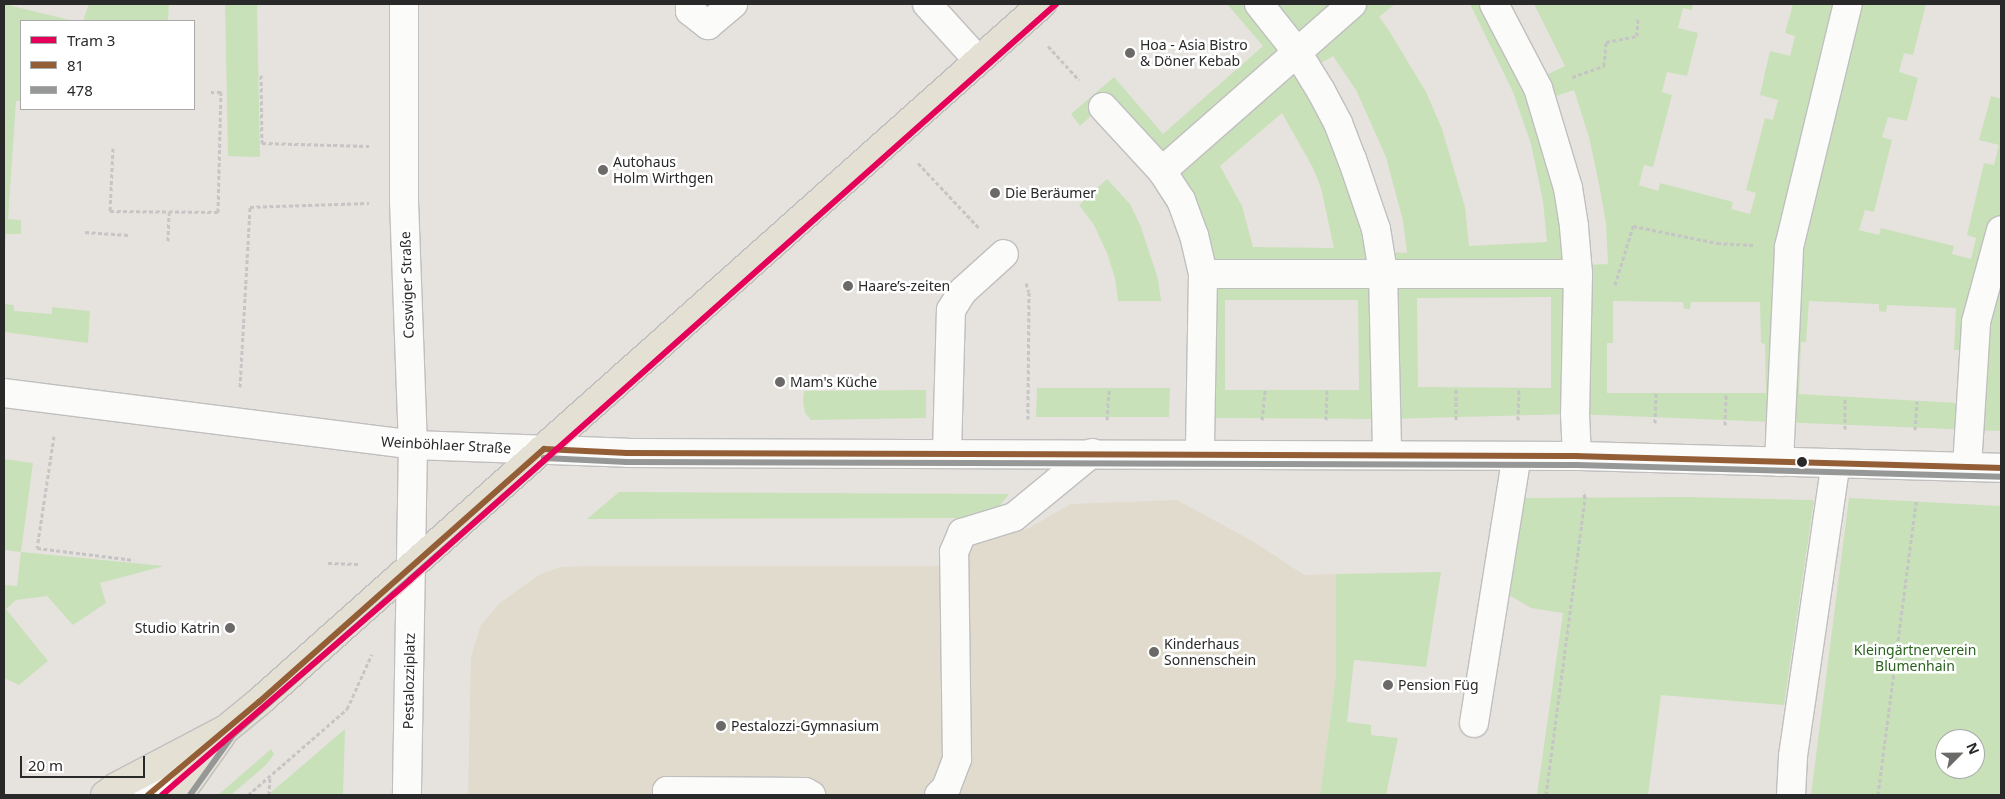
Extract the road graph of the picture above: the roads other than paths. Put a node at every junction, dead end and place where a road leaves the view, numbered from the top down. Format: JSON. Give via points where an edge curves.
{"nodes":[{"id":1,"x":404,"y":4,"type":"edge"},
{"id":2,"x":690,"y":4,"type":"edge"},
{"id":3,"x":733,"y":4,"type":"edge"},
{"id":4,"x":927,"y":4,"type":"edge"},
{"id":5,"x":1259,"y":4,"type":"edge"},
{"id":6,"x":1352,"y":4,"type":"edge"},
{"id":7,"x":1494,"y":4,"type":"edge"},
{"id":8,"x":1848,"y":4,"type":"edge"},
{"id":9,"x":1033,"y":12,"type":"edge"},
{"id":10,"x":1297,"y":52,"type":"junction"},
{"id":11,"x":978,"y":60,"type":"junction"},
{"id":12,"x":1103,"y":107,"type":"road end"},
{"id":13,"x":1162,"y":170,"type":"junction"},
{"id":14,"x":2001,"y":230,"type":"edge"},
{"id":15,"x":1004,"y":254,"type":"dead end"},
{"id":16,"x":1383,"y":272,"type":"junction"},
{"id":17,"x":1203,"y":274,"type":"junction"},
{"id":18,"x":1578,"y":282,"type":"junction"},
{"id":19,"x":4,"y":393,"type":"edge"},
{"id":20,"x":413,"y":446,"type":"junction"},
{"id":21,"x":544,"y":449,"type":"junction"},
{"id":22,"x":947,"y":452,"type":"junction"},
{"id":23,"x":1092,"y":454,"type":"junction"},
{"id":24,"x":1200,"y":454,"type":"junction"},
{"id":25,"x":1387,"y":455,"type":"junction"},
{"id":26,"x":1518,"y":456,"type":"junction"},
{"id":27,"x":1576,"y":456,"type":"junction"},
{"id":28,"x":1779,"y":462,"type":"junction"},
{"id":29,"x":1836,"y":464,"type":"junction"},
{"id":30,"x":1967,"y":467,"type":"junction"},
{"id":31,"x":2001,"y":468,"type":"edge"},
{"id":32,"x":410,"y":566,"type":"junction"},
{"id":33,"x":1474,"y":723,"type":"dead end"},
{"id":34,"x":226,"y":729,"type":"junction"},
{"id":35,"x":105,"y":795,"type":"edge"},
{"id":36,"x":148,"y":795,"type":"edge"},
{"id":37,"x":179,"y":795,"type":"edge"},
{"id":38,"x":407,"y":795,"type":"edge"},
{"id":39,"x":667,"y":795,"type":"edge"},
{"id":40,"x":811,"y":795,"type":"edge"},
{"id":41,"x":939,"y":795,"type":"edge"},
{"id":42,"x":1791,"y":795,"type":"edge"}],
"edges":[{"from":1,"to":20,"type":"street","name":"Coswiger Straße","via":[[404,201]]},
{"from":2,"to":3,"type":"street","via":[[690,11],[708,25]]},
{"from":4,"to":11,"type":"street"},
{"from":5,"to":10,"type":"street"},
{"from":6,"to":10,"type":"street"},
{"from":7,"to":18,"type":"street","via":[[1538,88],[1568,188]]},
{"from":8,"to":28,"type":"street","via":[[1789,247]]},
{"from":9,"to":11,"type":"main road"},
{"from":10,"to":13,"type":"street"},
{"from":10,"to":16,"type":"street","via":[[1329,107],[1352,160],[1376,229]]},
{"from":11,"to":21,"type":"main road"},
{"from":12,"to":13,"type":"street"},
{"from":13,"to":17,"type":"street","via":[[1181,200],[1194,234]]},
{"from":14,"to":30,"type":"street","via":[[1976,322]]},
{"from":15,"to":22,"type":"street","via":[[963,291],[951,310]]},
{"from":16,"to":17,"type":"street"},
{"from":16,"to":18,"type":"street"},
{"from":16,"to":25,"type":"street"},
{"from":17,"to":24,"type":"street"},
{"from":18,"to":27,"type":"street"},
{"from":19,"to":20,"type":"street","name":"Weinböhlaer Straße"},
{"from":20,"to":21,"type":"street","name":"Weinböhlaer Straße"},
{"from":20,"to":32,"type":"street","name":"Coswiger Straße"},
{"from":21,"to":22,"type":"street","name":"Weinböhlaer Straße","via":[[627,453]]},
{"from":21,"to":32,"type":"main road"},
{"from":22,"to":23,"type":"street","name":"Weinböhlaer Straße"},
{"from":23,"to":24,"type":"street","name":"Weinböhlaer Straße"},
{"from":23,"to":41,"type":"street","via":[[1014,516],[962,533],[954,552],[957,759],[946,788]]},
{"from":24,"to":25,"type":"street","name":"Weinböhlaer Straße"},
{"from":25,"to":26,"type":"street","name":"Weinböhlaer Straße"},
{"from":26,"to":27,"type":"street","name":"Weinböhlaer Straße"},
{"from":26,"to":33,"type":"street"},
{"from":27,"to":28,"type":"street","name":"Weinböhlaer Straße"},
{"from":28,"to":29,"type":"street","name":"Weinböhlaer Straße"},
{"from":29,"to":30,"type":"street","name":"Weinböhlaer Straße"},
{"from":29,"to":42,"type":"street","via":[[1793,756]]},
{"from":30,"to":31,"type":"street","name":"Weinböhlaer Straße"},
{"from":32,"to":34,"type":"main road"},
{"from":32,"to":38,"type":"street","name":"Pestalozziplatz"},
{"from":34,"to":35,"type":"main road"},
{"from":34,"to":36,"type":"street"},
{"from":34,"to":37,"type":"main road"},
{"from":39,"to":40,"type":"street","via":[[667,791],[805,792]]}]}
